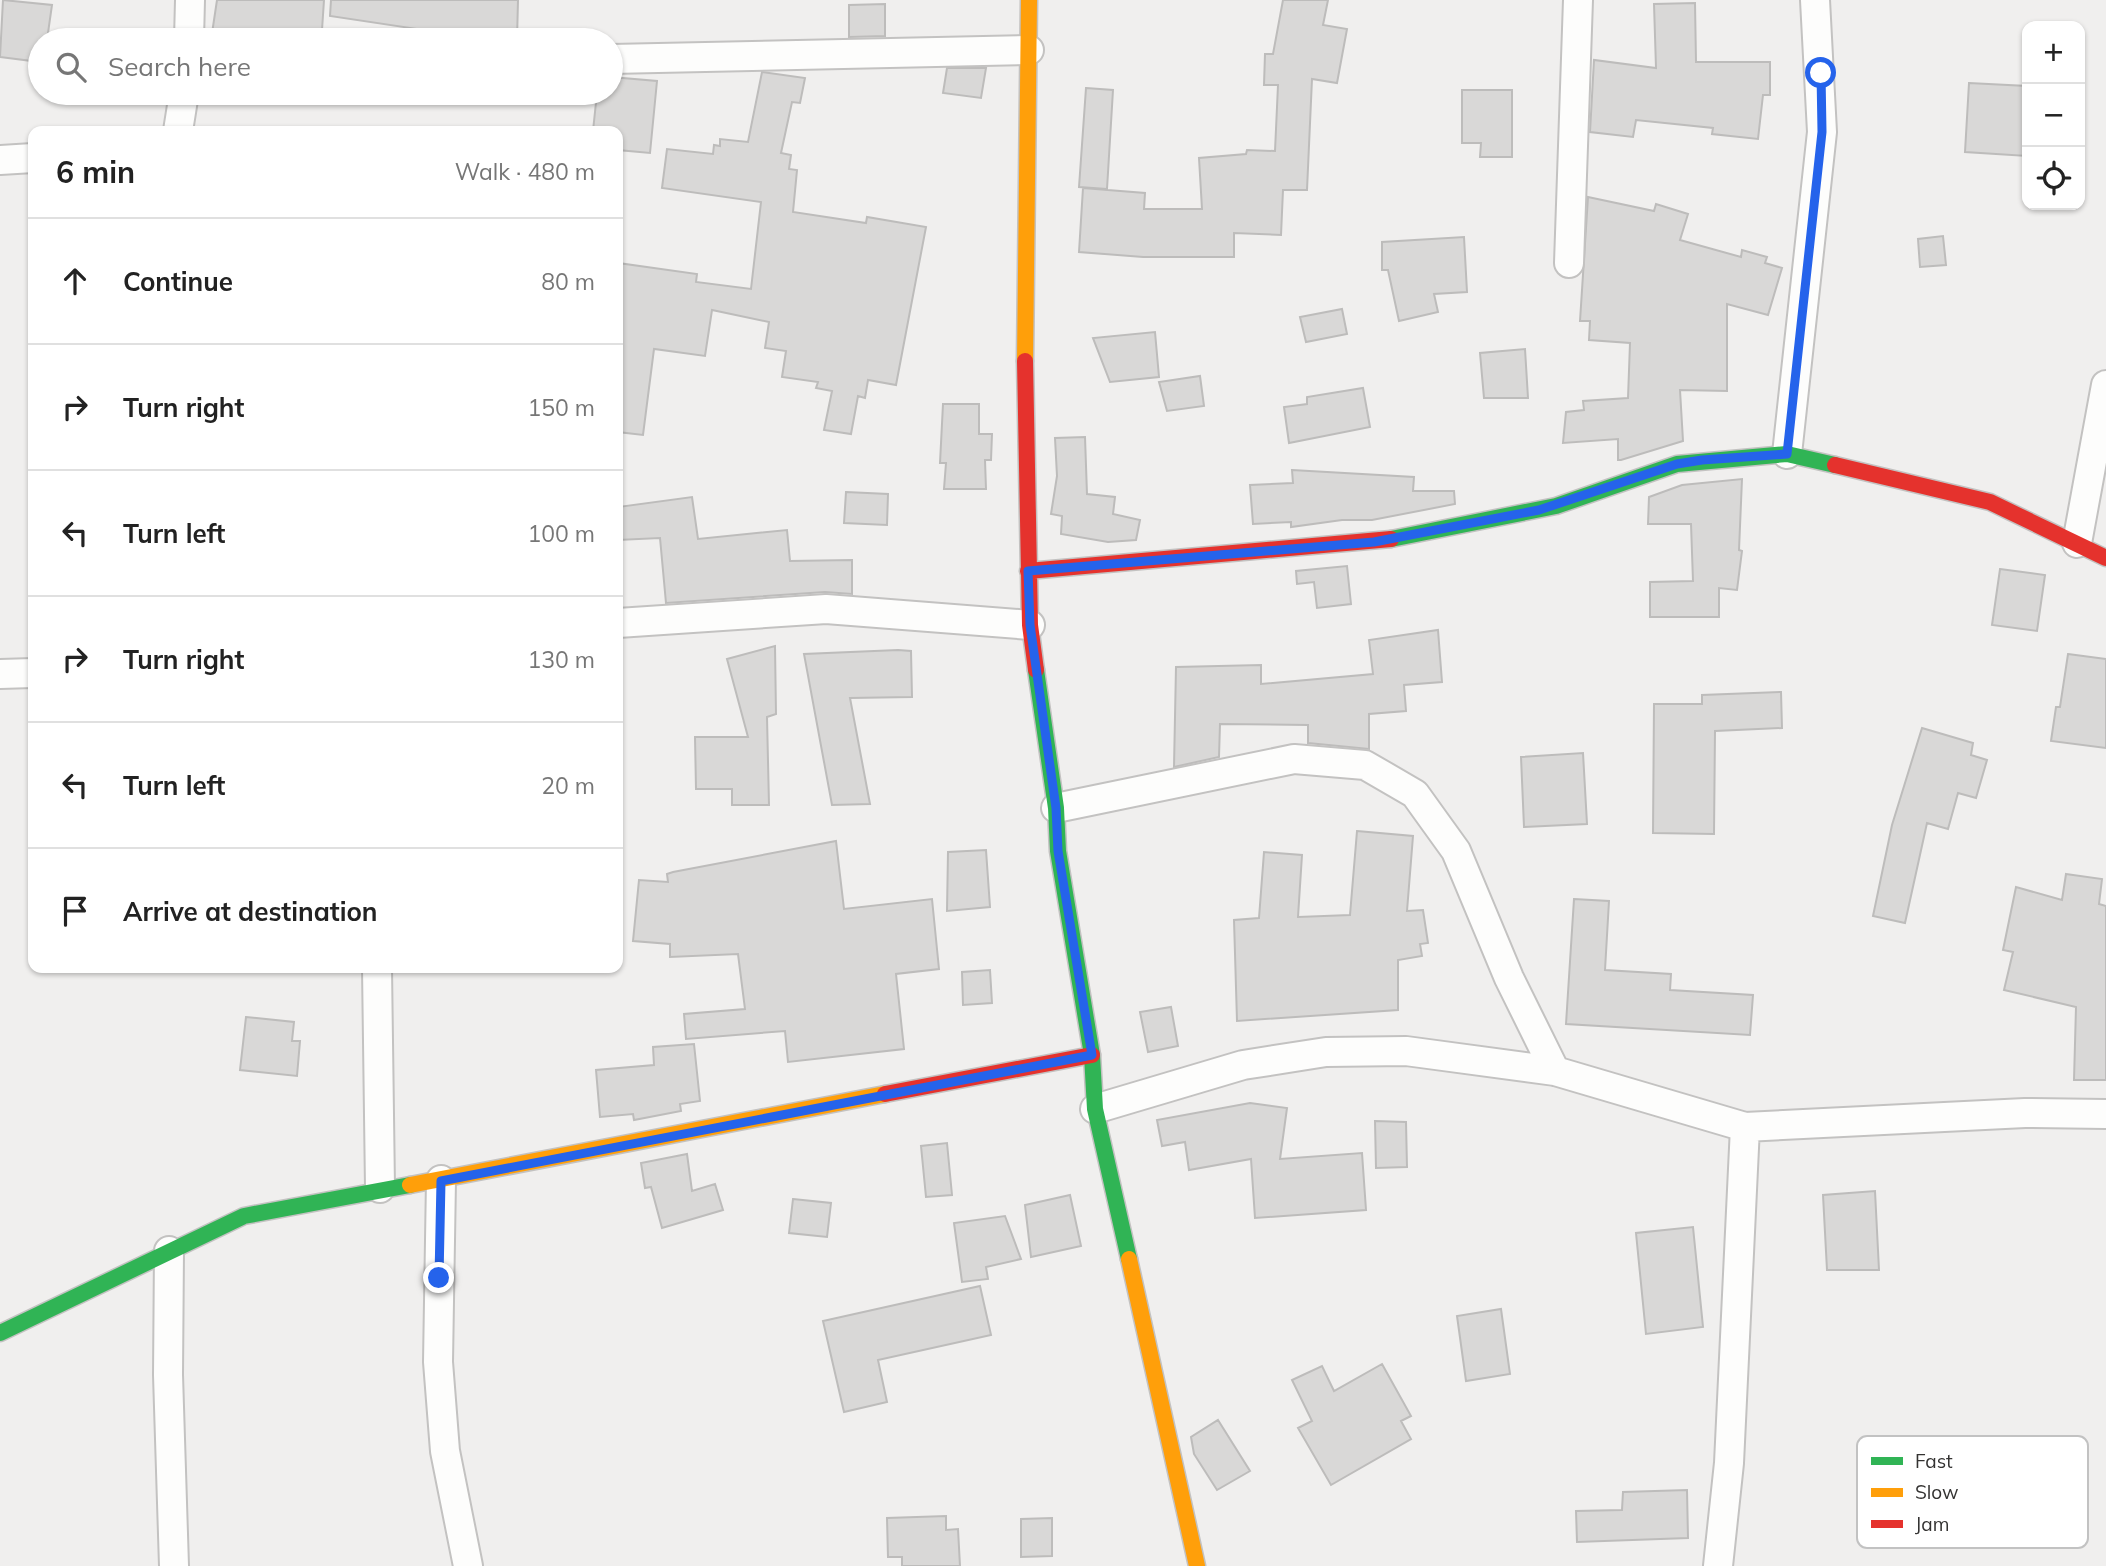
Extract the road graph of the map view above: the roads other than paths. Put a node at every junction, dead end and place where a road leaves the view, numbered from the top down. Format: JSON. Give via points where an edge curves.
{"nodes":[{"id":1,"x":190,"y":0,"type":"edge"},
{"id":2,"x":1029,"y":0,"type":"edge"},
{"id":3,"x":1578,"y":0,"type":"edge"},
{"id":4,"x":1815,"y":0,"type":"edge"},
{"id":5,"x":189,"y":28,"type":"edge"},
{"id":6,"x":1029,"y":50,"type":"junction"},
{"id":7,"x":623,"y":59,"type":"edge"},
{"id":8,"x":182,"y":105,"type":"edge"},
{"id":9,"x":179,"y":126,"type":"edge"},
{"id":10,"x":28,"y":158,"type":"edge"},
{"id":11,"x":0,"y":160,"type":"edge"},
{"id":12,"x":1569,"y":263,"type":"dead end"},
{"id":13,"x":2106,"y":386,"type":"edge"},
{"id":14,"x":1787,"y":454,"type":"junction"},
{"id":15,"x":2077,"y":543,"type":"junction"},
{"id":16,"x":2106,"y":558,"type":"edge"},
{"id":17,"x":1028,"y":571,"type":"junction"},
{"id":18,"x":623,"y":623,"type":"edge"},
{"id":19,"x":1030,"y":625,"type":"junction"},
{"id":20,"x":28,"y":673,"type":"edge"},
{"id":21,"x":0,"y":674,"type":"edge"},
{"id":22,"x":1056,"y":808,"type":"junction"},
{"id":23,"x":377,"y":973,"type":"edge"},
{"id":24,"x":1092,"y":1055,"type":"junction"},
{"id":25,"x":1555,"y":1071,"type":"junction"},
{"id":26,"x":1095,"y":1109,"type":"junction"},
{"id":27,"x":2106,"y":1114,"type":"edge"},
{"id":28,"x":1745,"y":1127,"type":"junction"},
{"id":29,"x":441,"y":1181,"type":"junction"},
{"id":30,"x":380,"y":1188,"type":"junction"},
{"id":31,"x":169,"y":1251,"type":"junction"},
{"id":32,"x":0,"y":1333,"type":"edge"},
{"id":33,"x":174,"y":1566,"type":"edge"},
{"id":34,"x":468,"y":1566,"type":"edge"},
{"id":35,"x":1197,"y":1566,"type":"edge"},
{"id":36,"x":1718,"y":1566,"type":"edge"}],
"edges":[{"from":1,"to":5,"type":"street"},
{"from":2,"to":6,"type":"street"},
{"from":3,"to":12,"type":"street"},
{"from":4,"to":14,"type":"street","via":[[1822,132]]},
{"from":6,"to":7,"type":"street"},
{"from":6,"to":17,"type":"street","via":[[1024,419]]},
{"from":8,"to":9,"type":"street"},
{"from":10,"to":11,"type":"street"},
{"from":13,"to":15,"type":"street"},
{"from":14,"to":15,"type":"street","via":[[1990,502]]},
{"from":14,"to":17,"type":"street","via":[[1677,464],[1539,510],[1374,542]]},
{"from":15,"to":16,"type":"street"},
{"from":17,"to":19,"type":"street"},
{"from":18,"to":19,"type":"street","via":[[826,609]]},
{"from":19,"to":22,"type":"street"},
{"from":20,"to":21,"type":"street"},
{"from":22,"to":24,"type":"street","via":[[1058,851]]},
{"from":22,"to":25,"type":"street","via":[[1294,759],[1365,765],[1415,794],[1456,851],[1508,978]]},
{"from":23,"to":30,"type":"street"},
{"from":24,"to":26,"type":"street"},
{"from":24,"to":29,"type":"street"},
{"from":25,"to":26,"type":"street","via":[[1406,1051],[1326,1052],[1243,1065]]},
{"from":25,"to":28,"type":"street"},
{"from":26,"to":35,"type":"street"},
{"from":27,"to":28,"type":"street","via":[[2025,1113]]},
{"from":28,"to":36,"type":"street","via":[[1729,1463]]},
{"from":29,"to":30,"type":"street"},
{"from":29,"to":34,"type":"street","via":[[438,1362],[445,1451]]},
{"from":30,"to":31,"type":"street","via":[[244,1216]]},
{"from":31,"to":32,"type":"street"},
{"from":31,"to":33,"type":"street"}]}
